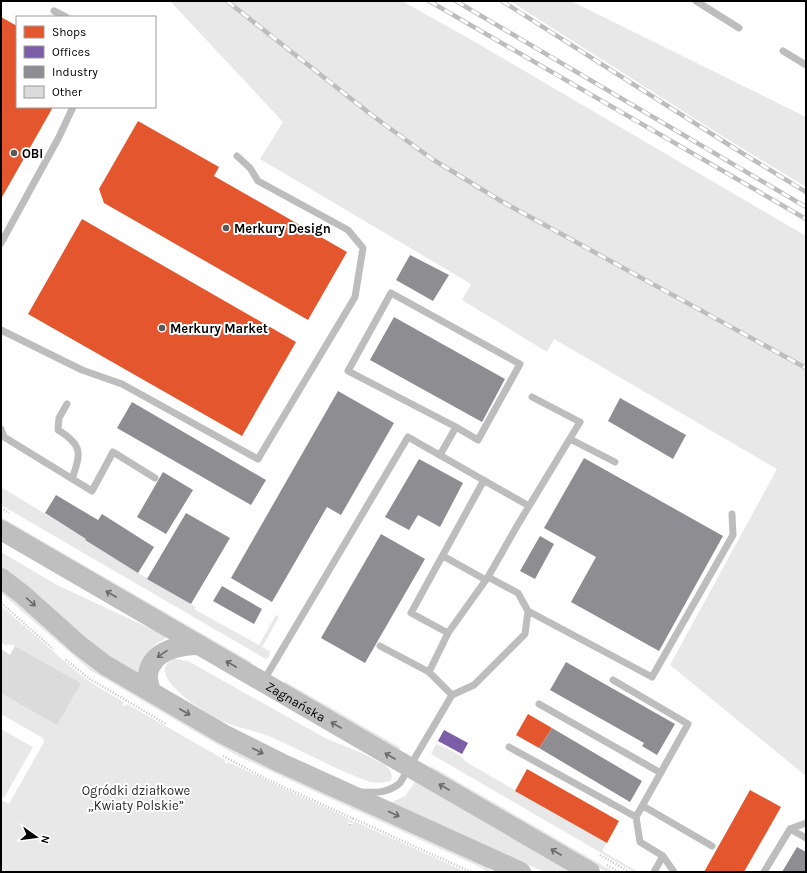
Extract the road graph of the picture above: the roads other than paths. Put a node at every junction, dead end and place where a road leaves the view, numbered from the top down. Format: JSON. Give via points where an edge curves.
{"nodes":[{"id":1,"x":696,"y":1,"type":"edge"},
{"id":2,"x":54,"y":11,"type":"dead end"},
{"id":3,"x":64,"y":16,"type":"edge"},
{"id":4,"x":739,"y":28,"type":"dead end"},
{"id":5,"x":783,"y":51,"type":"dead end"},
{"id":6,"x":806,"y":65,"type":"edge"},
{"id":7,"x":73,"y":108,"type":"edge"},
{"id":8,"x":236,"y":156,"type":"dead end"},
{"id":9,"x":1,"y":243,"type":"edge"},
{"id":10,"x":1,"y":330,"type":"edge"},
{"id":11,"x":532,"y":397,"type":"dead end"},
{"id":12,"x":67,"y":404,"type":"dead end"},
{"id":13,"x":456,"y":428,"type":"junction"},
{"id":14,"x":1,"y":429,"type":"edge"},
{"id":15,"x":570,"y":439,"type":"junction"},
{"id":16,"x":440,"y":455,"type":"junction"},
{"id":17,"x":615,"y":462,"type":"dead end"},
{"id":18,"x":155,"y":478,"type":"dead end"},
{"id":19,"x":72,"y":479,"type":"junction"},
{"id":20,"x":484,"y":480,"type":"junction"},
{"id":21,"x":529,"y":506,"type":"junction"},
{"id":22,"x":732,"y":514,"type":"dead end"},
{"id":23,"x":1,"y":530,"type":"edge"},
{"id":24,"x":443,"y":556,"type":"junction"},
{"id":25,"x":1,"y":578,"type":"edge"},
{"id":26,"x":487,"y":579,"type":"junction"},
{"id":27,"x":528,"y":611,"type":"junction"},
{"id":28,"x":448,"y":633,"type":"junction"},
{"id":29,"x":199,"y":645,"type":"junction"},
{"id":30,"x":380,"y":646,"type":"dead end"},
{"id":31,"x":429,"y":672,"type":"junction"},
{"id":32,"x":613,"y":680,"type":"dead end"},
{"id":33,"x":263,"y":682,"type":"junction"},
{"id":34,"x":151,"y":692,"type":"junction"},
{"id":35,"x":452,"y":695,"type":"junction"},
{"id":36,"x":539,"y":704,"type":"dead end"},
{"id":37,"x":509,"y":747,"type":"dead end"},
{"id":38,"x":410,"y":768,"type":"junction"},
{"id":39,"x":661,"y":773,"type":"junction"},
{"id":40,"x":346,"y":792,"type":"junction"},
{"id":41,"x":642,"y":806,"type":"junction"},
{"id":42,"x":636,"y":817,"type":"junction"},
{"id":43,"x":806,"y":823,"type":"edge"},
{"id":44,"x":790,"y":829,"type":"junction"},
{"id":45,"x":806,"y":838,"type":"edge"},
{"id":46,"x":712,"y":846,"type":"dead end"},
{"id":47,"x":663,"y":856,"type":"junction"},
{"id":48,"x":500,"y":867,"type":"edge"},
{"id":49,"x":521,"y":872,"type":"edge"},
{"id":50,"x":590,"y":872,"type":"edge"},
{"id":51,"x":654,"y":872,"type":"edge"},
{"id":52,"x":674,"y":872,"type":"edge"},
{"id":53,"x":764,"y":872,"type":"edge"}],
"edges":[{"from":1,"to":4,"type":"lane"},
{"from":2,"to":3,"type":"lane"},
{"from":5,"to":6,"type":"lane"},
{"from":7,"to":9,"type":"lane"},
{"from":8,"to":10,"type":"lane","via":[[250,168],[258,181],[348,230],[363,248],[354,297],[258,459],[122,384],[82,370]]},
{"from":11,"to":15,"type":"lane","via":[[580,422]]},
{"from":12,"to":19,"type":"lane","via":[[59,418],[58,430],[70,437],[78,450],[79,460]]},
{"from":13,"to":13,"type":"lane","via":[[348,371],[391,293],[520,364],[478,440]]},
{"from":13,"to":16,"type":"lane"},
{"from":14,"to":19,"type":"lane","via":[[4,437]]},
{"from":15,"to":17,"type":"lane"},
{"from":15,"to":21,"type":"lane"},
{"from":16,"to":20,"type":"lane"},
{"from":16,"to":33,"type":"lane","via":[[408,437]]},
{"from":18,"to":19,"type":"lane","via":[[113,452],[92,491]]},
{"from":20,"to":21,"type":"lane"},
{"from":20,"to":24,"type":"lane"},
{"from":21,"to":26,"type":"lane"},
{"from":22,"to":27,"type":"lane","via":[[732,535],[652,677]]},
{"from":29,"to":23,"type":"main road","name":"Zagnańska","one_way":true},
{"from":24,"to":26,"type":"lane"},
{"from":24,"to":28,"type":"lane","via":[[411,613]]},
{"from":25,"to":34,"type":"main road","one_way":true,"via":[[105,665]]},
{"from":26,"to":27,"type":"lane","via":[[518,593]]},
{"from":26,"to":28,"type":"lane"},
{"from":27,"to":35,"type":"lane","via":[[525,634],[474,685]]},
{"from":28,"to":31,"type":"lane"},
{"from":33,"to":29,"type":"main road","name":"Zagnańska","one_way":true},
{"from":29,"to":34,"type":"main road","one_way":true,"via":[[177,646],[160,655],[148,674]]},
{"from":30,"to":31,"type":"lane"},
{"from":31,"to":35,"type":"lane"},
{"from":32,"to":39,"type":"lane","via":[[688,724]]},
{"from":38,"to":33,"type":"main road","name":"Zagnańska","one_way":true},
{"from":34,"to":40,"type":"main road","one_way":true,"via":[[230,737]]},
{"from":35,"to":38,"type":"lane"},
{"from":36,"to":39,"type":"lane"},
{"from":37,"to":42,"type":"lane"},
{"from":38,"to":40,"type":"lane","via":[[400,783],[387,792]]},
{"from":50,"to":38,"type":"main road","name":"Zagnańska","one_way":true},
{"from":39,"to":41,"type":"lane"},
{"from":40,"to":48,"type":"main road","one_way":true},
{"from":41,"to":42,"type":"lane"},
{"from":41,"to":46,"type":"lane"},
{"from":42,"to":47,"type":"lane","via":[[640,842]]},
{"from":43,"to":44,"type":"lane"},
{"from":44,"to":45,"type":"lane"},
{"from":44,"to":53,"type":"lane"},
{"from":47,"to":51,"type":"lane"},
{"from":47,"to":52,"type":"lane"},
{"from":48,"to":49,"type":"main road"}]}
